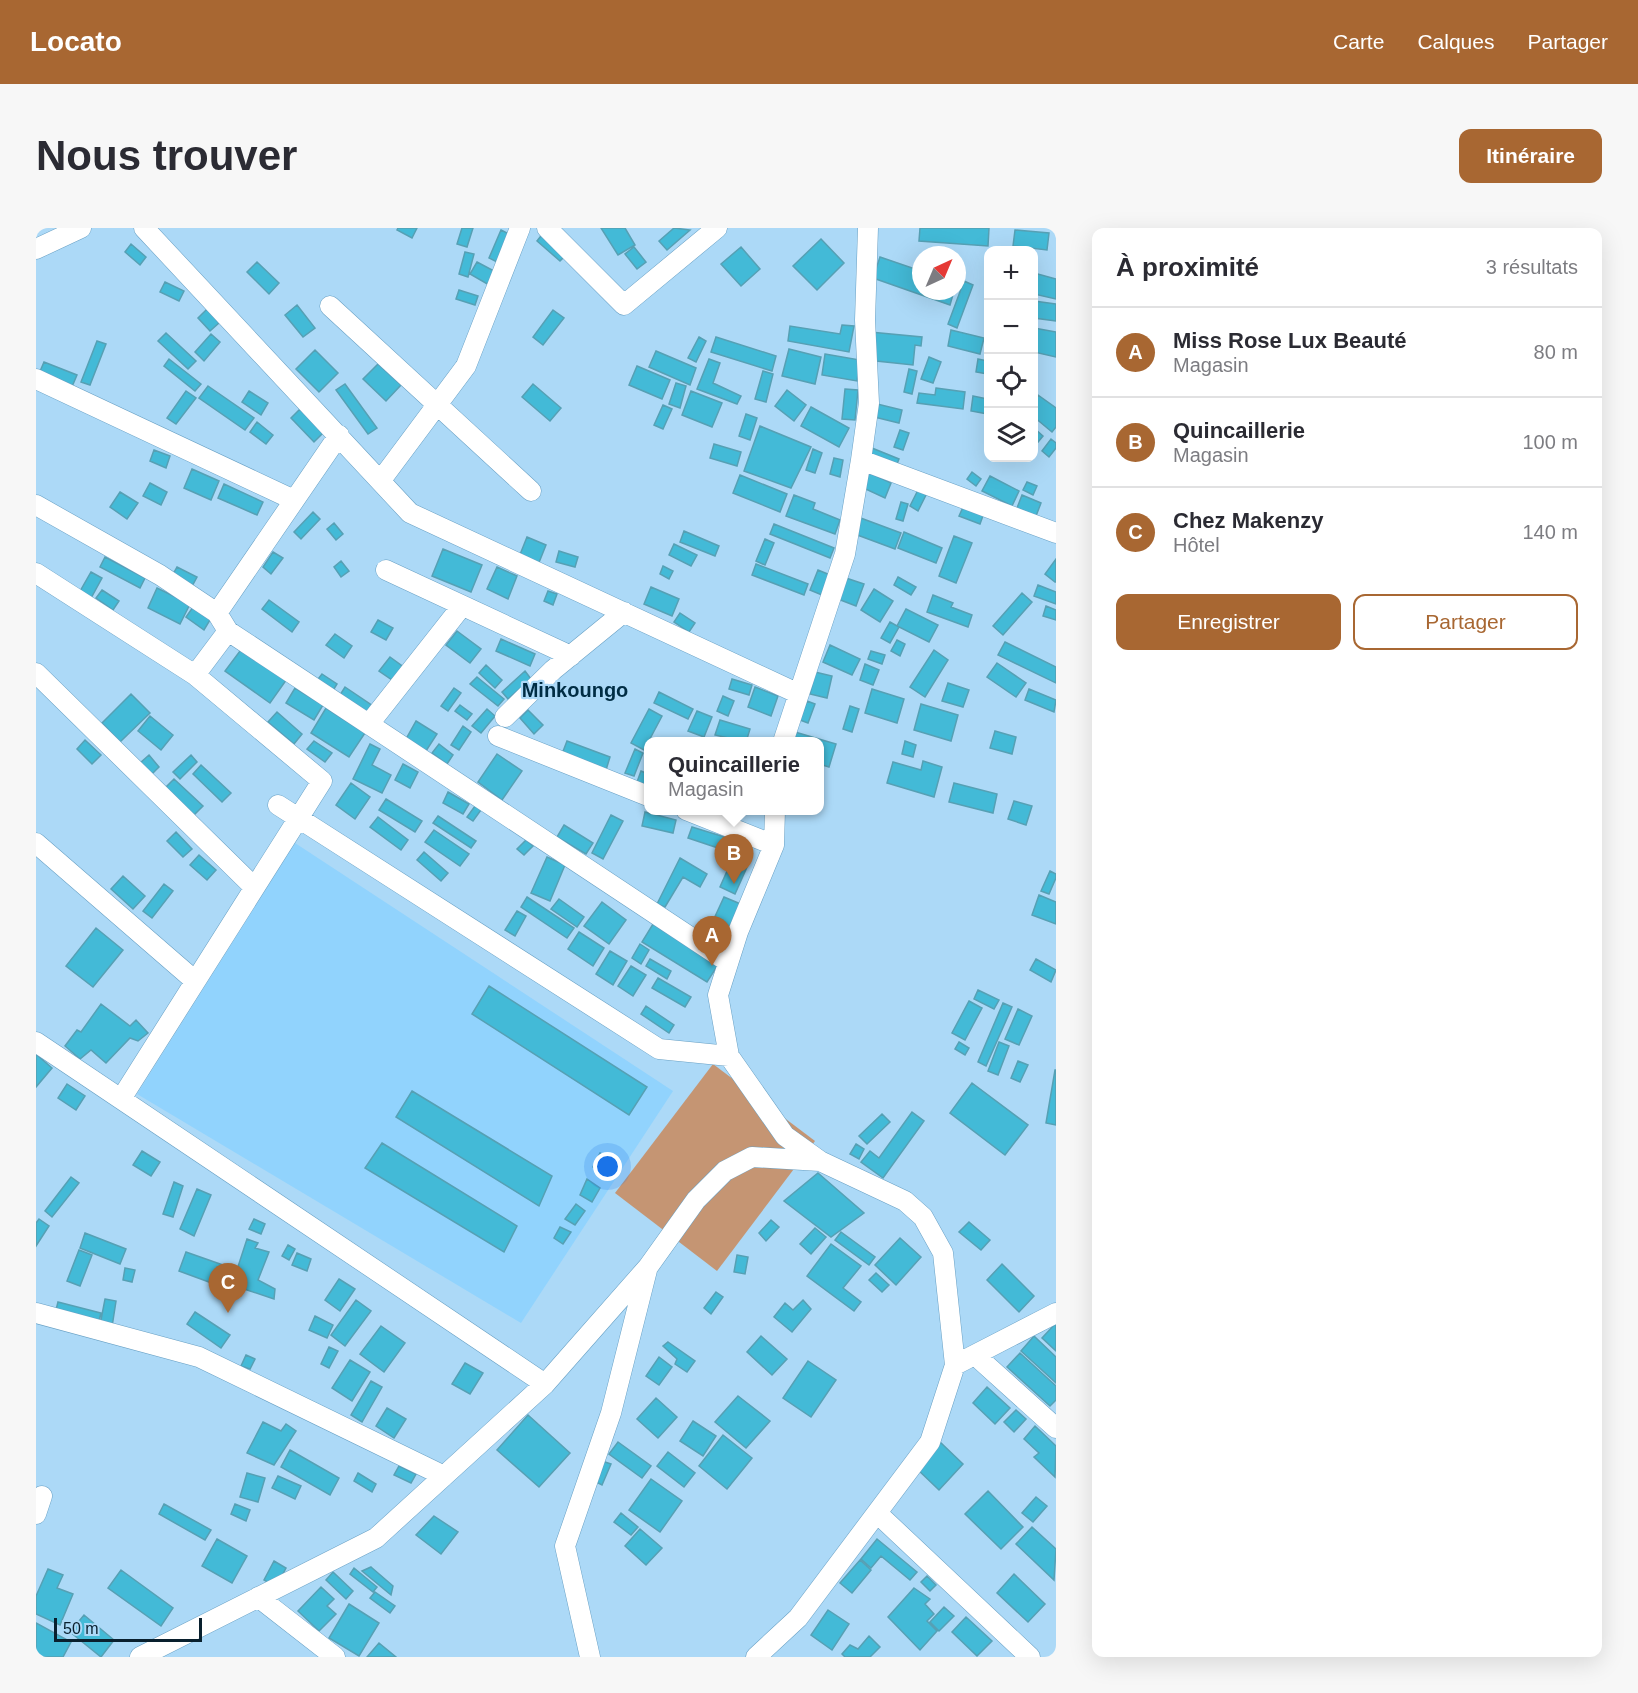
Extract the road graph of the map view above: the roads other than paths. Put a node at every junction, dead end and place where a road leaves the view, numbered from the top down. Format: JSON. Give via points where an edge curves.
{"nodes":[{"id":1,"x":81,"y":228,"type":"edge"},
{"id":2,"x":144,"y":228,"type":"edge"},
{"id":3,"x":520,"y":228,"type":"edge"},
{"id":4,"x":547,"y":228,"type":"edge"},
{"id":5,"x":717,"y":228,"type":"edge"},
{"id":6,"x":868,"y":228,"type":"edge"},
{"id":7,"x":39,"y":252,"type":"edge"},
{"id":8,"x":330,"y":306,"type":"dead end"},
{"id":9,"x":36,"y":379,"type":"edge"},
{"id":10,"x":437,"y":405,"type":"junction"},
{"id":11,"x":339,"y":435,"type":"junction"},
{"id":12,"x":861,"y":460,"type":"junction"},
{"id":13,"x":381,"y":480,"type":"junction"},
{"id":14,"x":531,"y":491,"type":"dead end"},
{"id":15,"x":294,"y":501,"type":"junction"},
{"id":16,"x":36,"y":505,"type":"edge"},
{"id":17,"x":1056,"y":534,"type":"edge"},
{"id":18,"x":386,"y":570,"type":"dead end"},
{"id":19,"x":36,"y":573,"type":"edge"},
{"id":20,"x":462,"y":606,"type":"junction"},
{"id":21,"x":624,"y":612,"type":"junction"},
{"id":22,"x":217,"y":613,"type":"junction"},
{"id":23,"x":228,"y":631,"type":"junction"},
{"id":24,"x":571,"y":656,"type":"junction"},
{"id":25,"x":36,"y":673,"type":"edge"},
{"id":26,"x":195,"y":675,"type":"junction"},
{"id":27,"x":799,"y":694,"type":"junction"},
{"id":28,"x":506,"y":717,"type":"dead end"},
{"id":29,"x":369,"y":724,"type":"junction"},
{"id":30,"x":498,"y":736,"type":"dead end"},
{"id":31,"x":784,"y":737,"type":"edge"},
{"id":32,"x":644,"y":794,"type":"edge"},
{"id":33,"x":278,"y":805,"type":"dead end"},
{"id":34,"x":699,"y":815,"type":"edge"},
{"id":35,"x":775,"y":815,"type":"edge"},
{"id":36,"x":298,"y":818,"type":"junction"},
{"id":37,"x":36,"y":843,"type":"edge"},
{"id":38,"x":774,"y":845,"type":"junction"},
{"id":39,"x":254,"y":887,"type":"junction"},
{"id":40,"x":728,"y":962,"type":"junction"},
{"id":41,"x":194,"y":980,"type":"junction"},
{"id":42,"x":36,"y":1042,"type":"edge"},
{"id":43,"x":729,"y":1056,"type":"junction"},
{"id":44,"x":121,"y":1099,"type":"junction"},
{"id":45,"x":820,"y":1161,"type":"junction"},
{"id":46,"x":648,"y":1267,"type":"junction"},
{"id":47,"x":36,"y":1313,"type":"edge"},
{"id":48,"x":1056,"y":1313,"type":"edge"},
{"id":49,"x":975,"y":1355,"type":"junction"},
{"id":50,"x":956,"y":1365,"type":"junction"},
{"id":51,"x":545,"y":1384,"type":"junction"},
{"id":52,"x":1056,"y":1428,"type":"edge"},
{"id":53,"x":444,"y":1476,"type":"junction"},
{"id":54,"x":877,"y":1513,"type":"junction"},
{"id":55,"x":258,"y":1597,"type":"junction"},
{"id":56,"x":145,"y":1656,"type":"edge"},
{"id":57,"x":335,"y":1657,"type":"edge"},
{"id":58,"x":590,"y":1657,"type":"edge"},
{"id":59,"x":756,"y":1657,"type":"edge"},
{"id":60,"x":1030,"y":1657,"type":"edge"}],
"edges":[{"from":1,"to":7,"type":"street"},
{"from":2,"to":11,"type":"street"},
{"from":3,"to":10,"type":"street","via":[[466,366]]},
{"from":4,"to":5,"type":"street","via":[[624,305]]},
{"from":6,"to":12,"type":"street","via":[[865,320],[869,403]]},
{"from":8,"to":10,"type":"street"},
{"from":9,"to":15,"type":"street"},
{"from":10,"to":13,"type":"street"},
{"from":10,"to":14,"type":"street"},
{"from":11,"to":13,"type":"street"},
{"from":11,"to":15,"type":"street"},
{"from":12,"to":17,"type":"street"},
{"from":12,"to":27,"type":"street","via":[[845,554]]},
{"from":13,"to":21,"type":"street","via":[[410,513]]},
{"from":15,"to":22,"type":"street"},
{"from":16,"to":22,"type":"street","via":[[160,575]]},
{"from":18,"to":20,"type":"street"},
{"from":19,"to":26,"type":"street"},
{"from":20,"to":24,"type":"street"},
{"from":20,"to":29,"type":"street"},
{"from":21,"to":24,"type":"street"},
{"from":21,"to":27,"type":"street"},
{"from":22,"to":23,"type":"street"},
{"from":23,"to":26,"type":"street"},
{"from":23,"to":29,"type":"street"},
{"from":24,"to":28,"type":"street"},
{"from":25,"to":39,"type":"street"},
{"from":26,"to":36,"type":"street","via":[[322,781]]},
{"from":27,"to":31,"type":"street"},
{"from":29,"to":40,"type":"street"},
{"from":30,"to":32,"type":"street"},
{"from":33,"to":36,"type":"street"},
{"from":34,"to":38,"type":"street"},
{"from":35,"to":38,"type":"street"},
{"from":36,"to":39,"type":"street"},
{"from":36,"to":43,"type":"street","via":[[660,1049]]},
{"from":37,"to":41,"type":"street"},
{"from":38,"to":40,"type":"street"},
{"from":39,"to":41,"type":"street"},
{"from":40,"to":43,"type":"street","via":[[718,995]]},
{"from":41,"to":44,"type":"street"},
{"from":42,"to":44,"type":"street"},
{"from":43,"to":45,"type":"street","via":[[784,1136]]},
{"from":44,"to":51,"type":"street"},
{"from":45,"to":46,"type":"street","via":[[752,1157],[725,1171],[696,1200]]},
{"from":45,"to":50,"type":"street","via":[[904,1202],[923,1217],[944,1253]]},
{"from":46,"to":51,"type":"street"},
{"from":46,"to":58,"type":"street","via":[[611,1413],[565,1546]]},
{"from":47,"to":53,"type":"street","via":[[198,1357]]},
{"from":48,"to":49,"type":"street"},
{"from":49,"to":50,"type":"street"},
{"from":49,"to":52,"type":"street"},
{"from":50,"to":54,"type":"street","via":[[930,1442]]},
{"from":51,"to":53,"type":"street"},
{"from":53,"to":55,"type":"street","via":[[375,1538]]},
{"from":54,"to":59,"type":"street","via":[[798,1618]]},
{"from":54,"to":60,"type":"street"},
{"from":55,"to":56,"type":"street"},
{"from":55,"to":57,"type":"street"}]}
